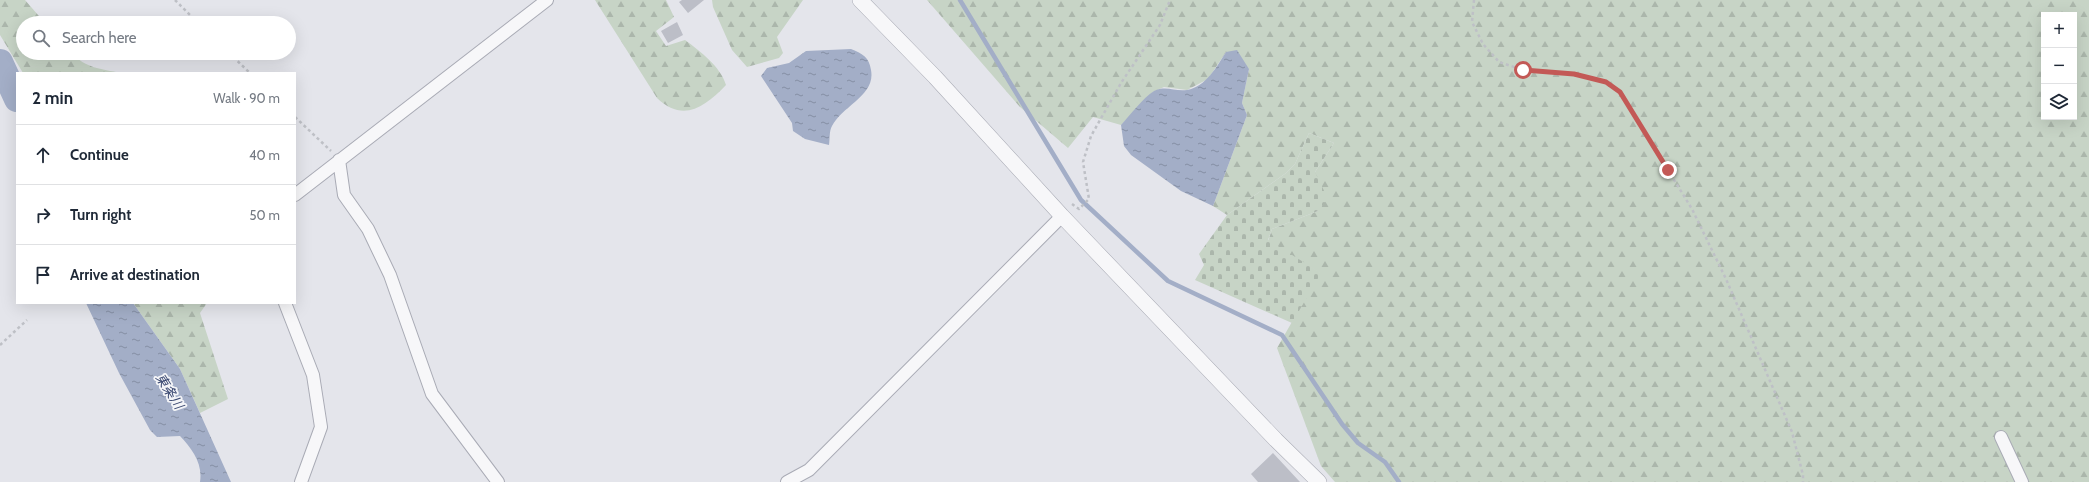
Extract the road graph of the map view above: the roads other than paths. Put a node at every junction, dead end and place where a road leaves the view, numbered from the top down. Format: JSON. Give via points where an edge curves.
{"nodes":[{"id":1,"x":547,"y":0,"type":"edge"},
{"id":2,"x":860,"y":0,"type":"edge"},
{"id":3,"x":340,"y":160,"type":"junction"},
{"id":4,"x":296,"y":194,"type":"edge"},
{"id":5,"x":1062,"y":216,"type":"junction"},
{"id":6,"x":285,"y":304,"type":"edge"},
{"id":7,"x":2001,"y":437,"type":"dead end"},
{"id":8,"x":301,"y":482,"type":"edge"},
{"id":9,"x":498,"y":482,"type":"edge"},
{"id":10,"x":788,"y":482,"type":"edge"},
{"id":11,"x":1318,"y":482,"type":"edge"},
{"id":12,"x":2022,"y":482,"type":"edge"}],
"edges":[{"from":1,"to":3,"type":"street"},
{"from":2,"to":5,"type":"street","via":[[935,77]]},
{"from":3,"to":4,"type":"street"},
{"from":3,"to":9,"type":"street","via":[[344,195],[368,229],[390,275],[432,394]]},
{"from":5,"to":10,"type":"street","via":[[810,470]]},
{"from":5,"to":11,"type":"street"},
{"from":6,"to":8,"type":"street","via":[[313,374],[321,428]]},
{"from":7,"to":12,"type":"street"}]}
